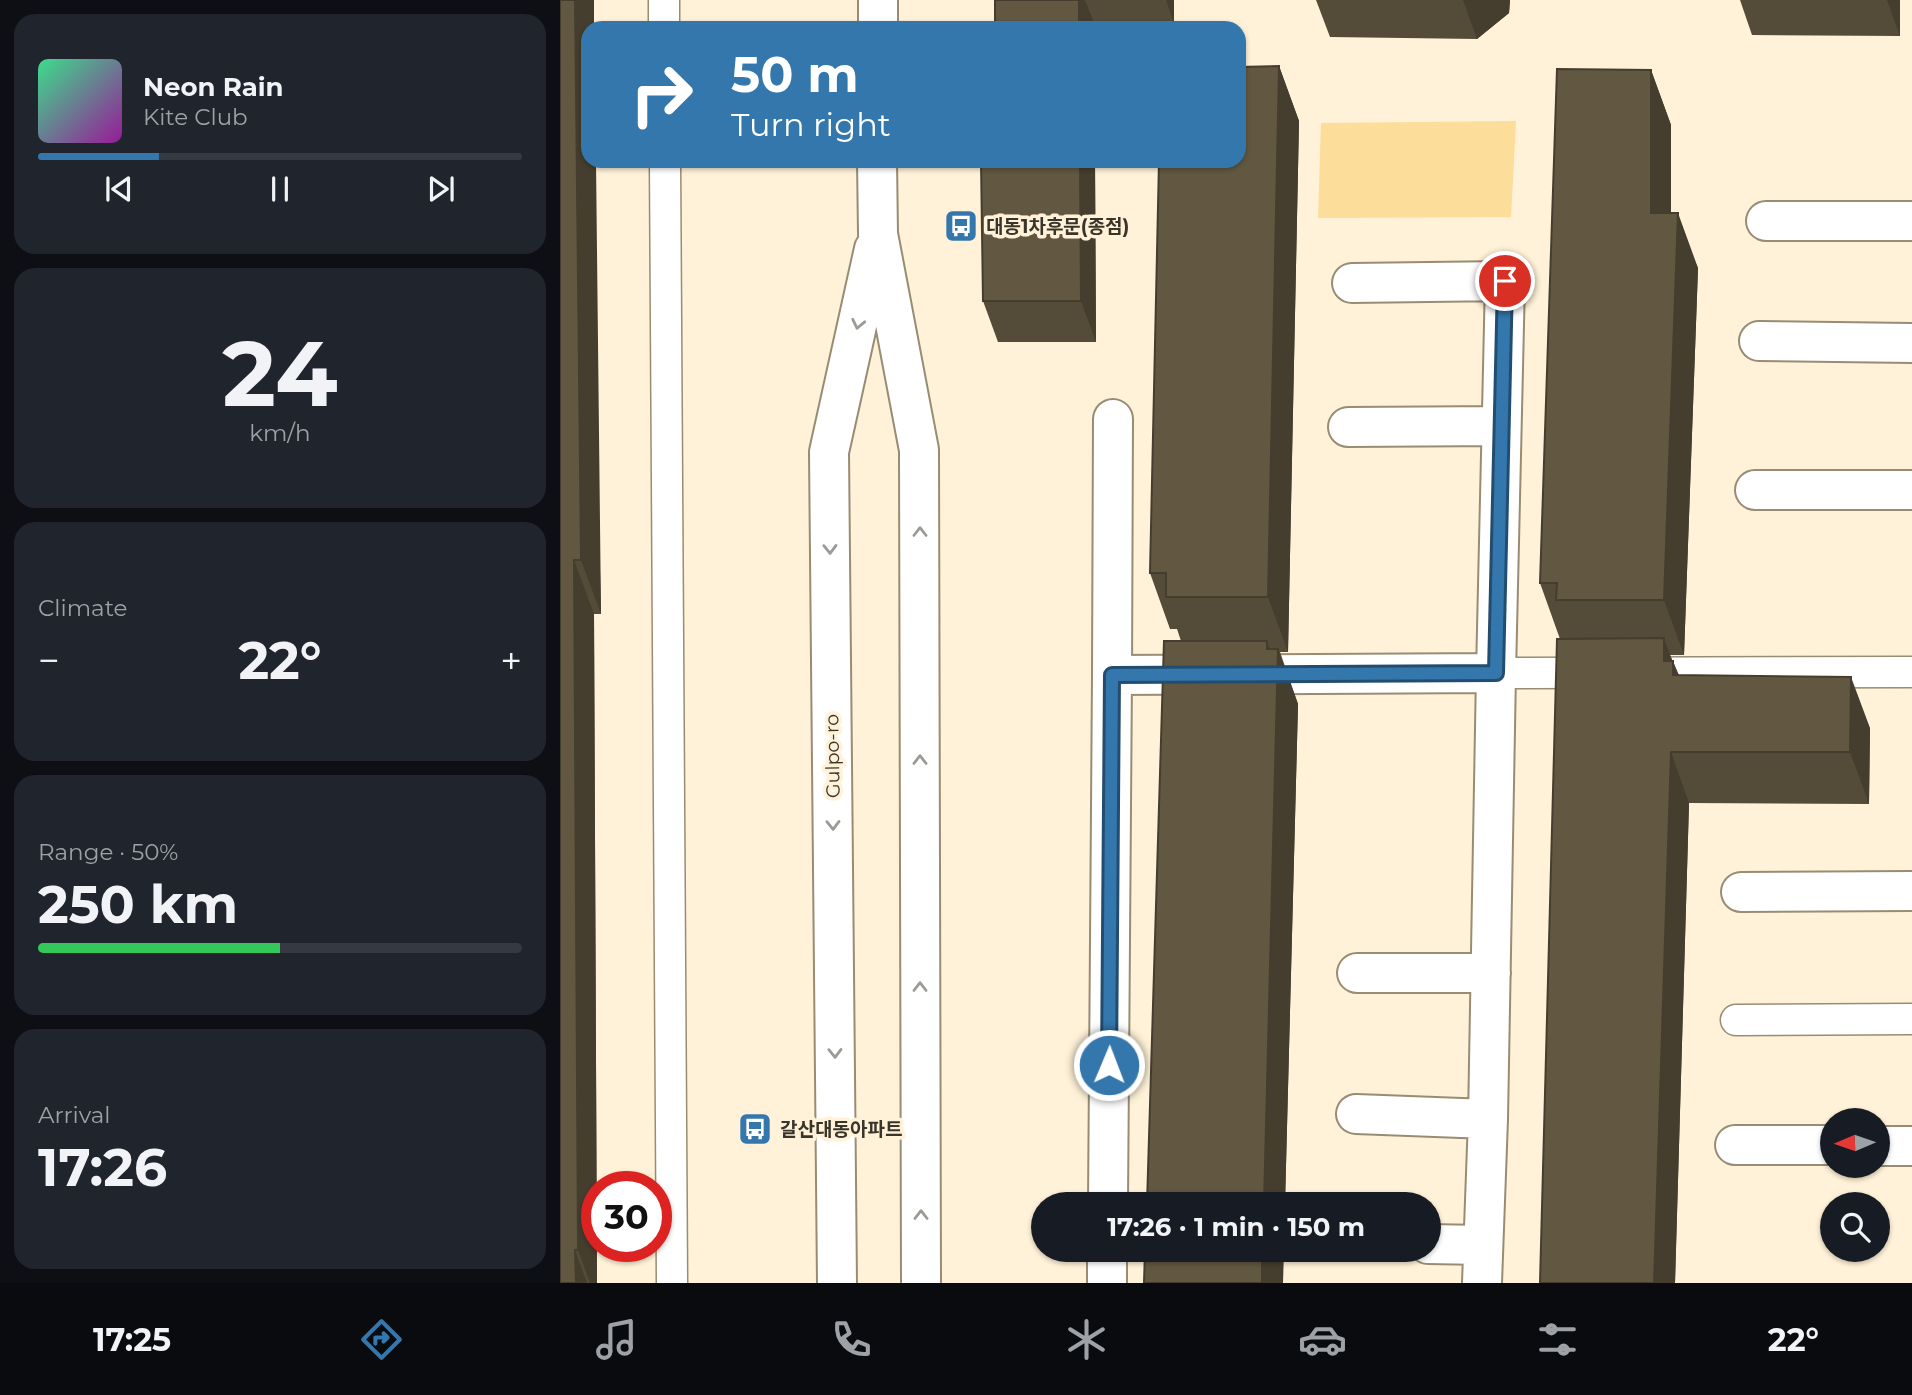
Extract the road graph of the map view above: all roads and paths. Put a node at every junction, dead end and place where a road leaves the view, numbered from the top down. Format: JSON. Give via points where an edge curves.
{"nodes":[{"id":1,"x":664,"y":0,"type":"edge"},
{"id":2,"x":878,"y":0,"type":"edge"},
{"id":3,"x":664,"y":21,"type":"edge"},
{"id":4,"x":878,"y":21,"type":"edge"},
{"id":5,"x":665,"y":168,"type":"edge"},
{"id":6,"x":877,"y":168,"type":"edge"},
{"id":7,"x":1912,"y":220,"type":"edge"},
{"id":8,"x":1766,"y":221,"type":"dead end"},
{"id":9,"x":878,"y":234,"type":"junction"},
{"id":10,"x":1352,"y":283,"type":"dead end"},
{"id":11,"x":1759,"y":341,"type":"dead end"},
{"id":12,"x":1912,"y":343,"type":"edge"},
{"id":13,"x":1113,"y":419,"type":"dead end"},
{"id":14,"x":1501,"y":426,"type":"junction"},
{"id":15,"x":1348,"y":427,"type":"dead end"},
{"id":16,"x":1755,"y":490,"type":"dead end"},
{"id":17,"x":1912,"y":490,"type":"edge"},
{"id":18,"x":1912,"y":672,"type":"edge"},
{"id":19,"x":1496,"y":673,"type":"junction"},
{"id":20,"x":1112,"y":675,"type":"junction"},
{"id":21,"x":1912,"y":891,"type":"edge"},
{"id":22,"x":1741,"y":892,"type":"dead end"},
{"id":23,"x":1357,"y":973,"type":"dead end"},
{"id":24,"x":1490,"y":973,"type":"junction"},
{"id":25,"x":1912,"y":1019,"type":"edge"},
{"id":26,"x":1736,"y":1020,"type":"dead end"},
{"id":27,"x":1356,"y":1114,"type":"dead end"},
{"id":28,"x":1488,"y":1119,"type":"junction"},
{"id":29,"x":1735,"y":1145,"type":"dead end"},
{"id":30,"x":1820,"y":1145,"type":"edge"},
{"id":31,"x":1890,"y":1146,"type":"edge"},
{"id":32,"x":1912,"y":1146,"type":"edge"},
{"id":33,"x":1108,"y":1192,"type":"edge"},
{"id":34,"x":1441,"y":1244,"type":"edge"},
{"id":35,"x":1483,"y":1245,"type":"junction"},
{"id":36,"x":1107,"y":1262,"type":"edge"},
{"id":37,"x":671,"y":1283,"type":"edge"},
{"id":38,"x":837,"y":1283,"type":"edge"},
{"id":39,"x":921,"y":1283,"type":"edge"},
{"id":40,"x":1107,"y":1283,"type":"edge"},
{"id":41,"x":1482,"y":1283,"type":"edge"}],
"edges":[{"from":1,"to":3,"type":"lane"},
{"from":2,"to":4,"type":"street"},
{"from":5,"to":37,"type":"lane"},
{"from":6,"to":9,"type":"street","name":"Gulpo-ro"},
{"from":7,"to":8,"type":"street"},
{"from":9,"to":38,"type":"street","name":"Gulpo-ro","one_way":true,"via":[[830,452]]},
{"from":39,"to":9,"type":"street","name":"Gulpo-ro","one_way":true,"via":[[919,450]]},
{"from":10,"to":14,"type":"street","via":[[1505,281]]},
{"from":11,"to":12,"type":"street"},
{"from":13,"to":20,"type":"street"},
{"from":14,"to":15,"type":"street"},
{"from":14,"to":19,"type":"street"},
{"from":16,"to":17,"type":"street"},
{"from":18,"to":19,"type":"lane"},
{"from":19,"to":20,"type":"street"},
{"from":19,"to":24,"type":"street"},
{"from":20,"to":33,"type":"street"},
{"from":21,"to":22,"type":"street"},
{"from":23,"to":24,"type":"street"},
{"from":24,"to":28,"type":"street"},
{"from":25,"to":26,"type":"lane"},
{"from":27,"to":28,"type":"street"},
{"from":28,"to":35,"type":"street"},
{"from":29,"to":30,"type":"street"},
{"from":31,"to":32,"type":"street"},
{"from":34,"to":35,"type":"street"},
{"from":35,"to":41,"type":"street"},
{"from":36,"to":40,"type":"street"}]}
